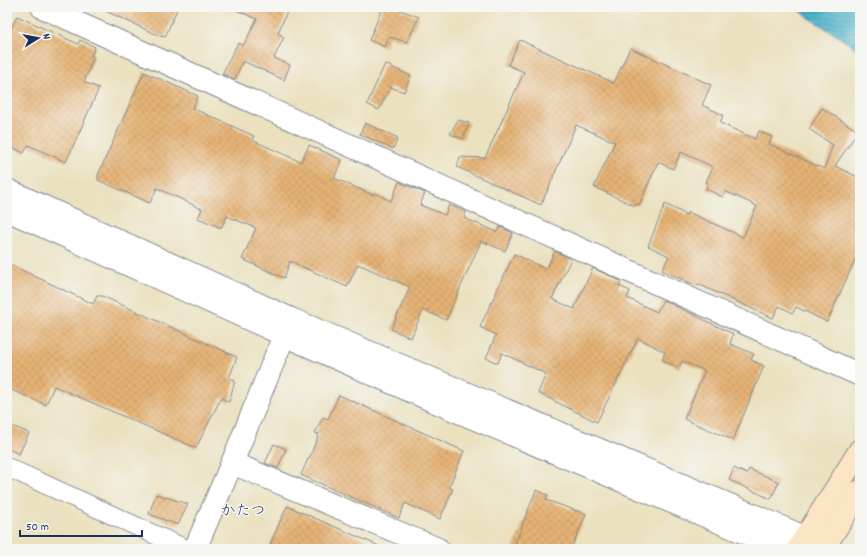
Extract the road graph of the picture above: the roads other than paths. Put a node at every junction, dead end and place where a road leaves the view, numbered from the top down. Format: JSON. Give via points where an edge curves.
{"nodes":[{"id":1,"x":42,"y":7,"type":"edge"},
{"id":2,"x":7,"y":190,"type":"edge"},
{"id":3,"x":7,"y":210,"type":"edge"},
{"id":4,"x":288,"y":327,"type":"junction"},
{"id":5,"x":860,"y":374,"type":"edge"},
{"id":6,"x":860,"y":450,"type":"edge"},
{"id":7,"x":232,"y":463,"type":"junction"},
{"id":8,"x":7,"y":467,"type":"edge"},
{"id":9,"x":860,"y":491,"type":"edge"},
{"id":10,"x":816,"y":546,"type":"edge"},
{"id":11,"x":186,"y":549,"type":"edge"},
{"id":12,"x":195,"y":549,"type":"edge"},
{"id":13,"x":438,"y":549,"type":"edge"},
{"id":14,"x":783,"y":549,"type":"edge"}],
"edges":[{"from":1,"to":5,"type":"street"},
{"from":2,"to":4,"type":"street"},
{"from":3,"to":4,"type":"street"},
{"from":4,"to":7,"type":"street"},
{"from":4,"to":10,"type":"street"},
{"from":4,"to":14,"type":"street","via":[[440,404]]},
{"from":6,"to":10,"type":"main road"},
{"from":7,"to":12,"type":"street"},
{"from":7,"to":13,"type":"street"},
{"from":8,"to":11,"type":"street"},
{"from":9,"to":10,"type":"main road"}]}
